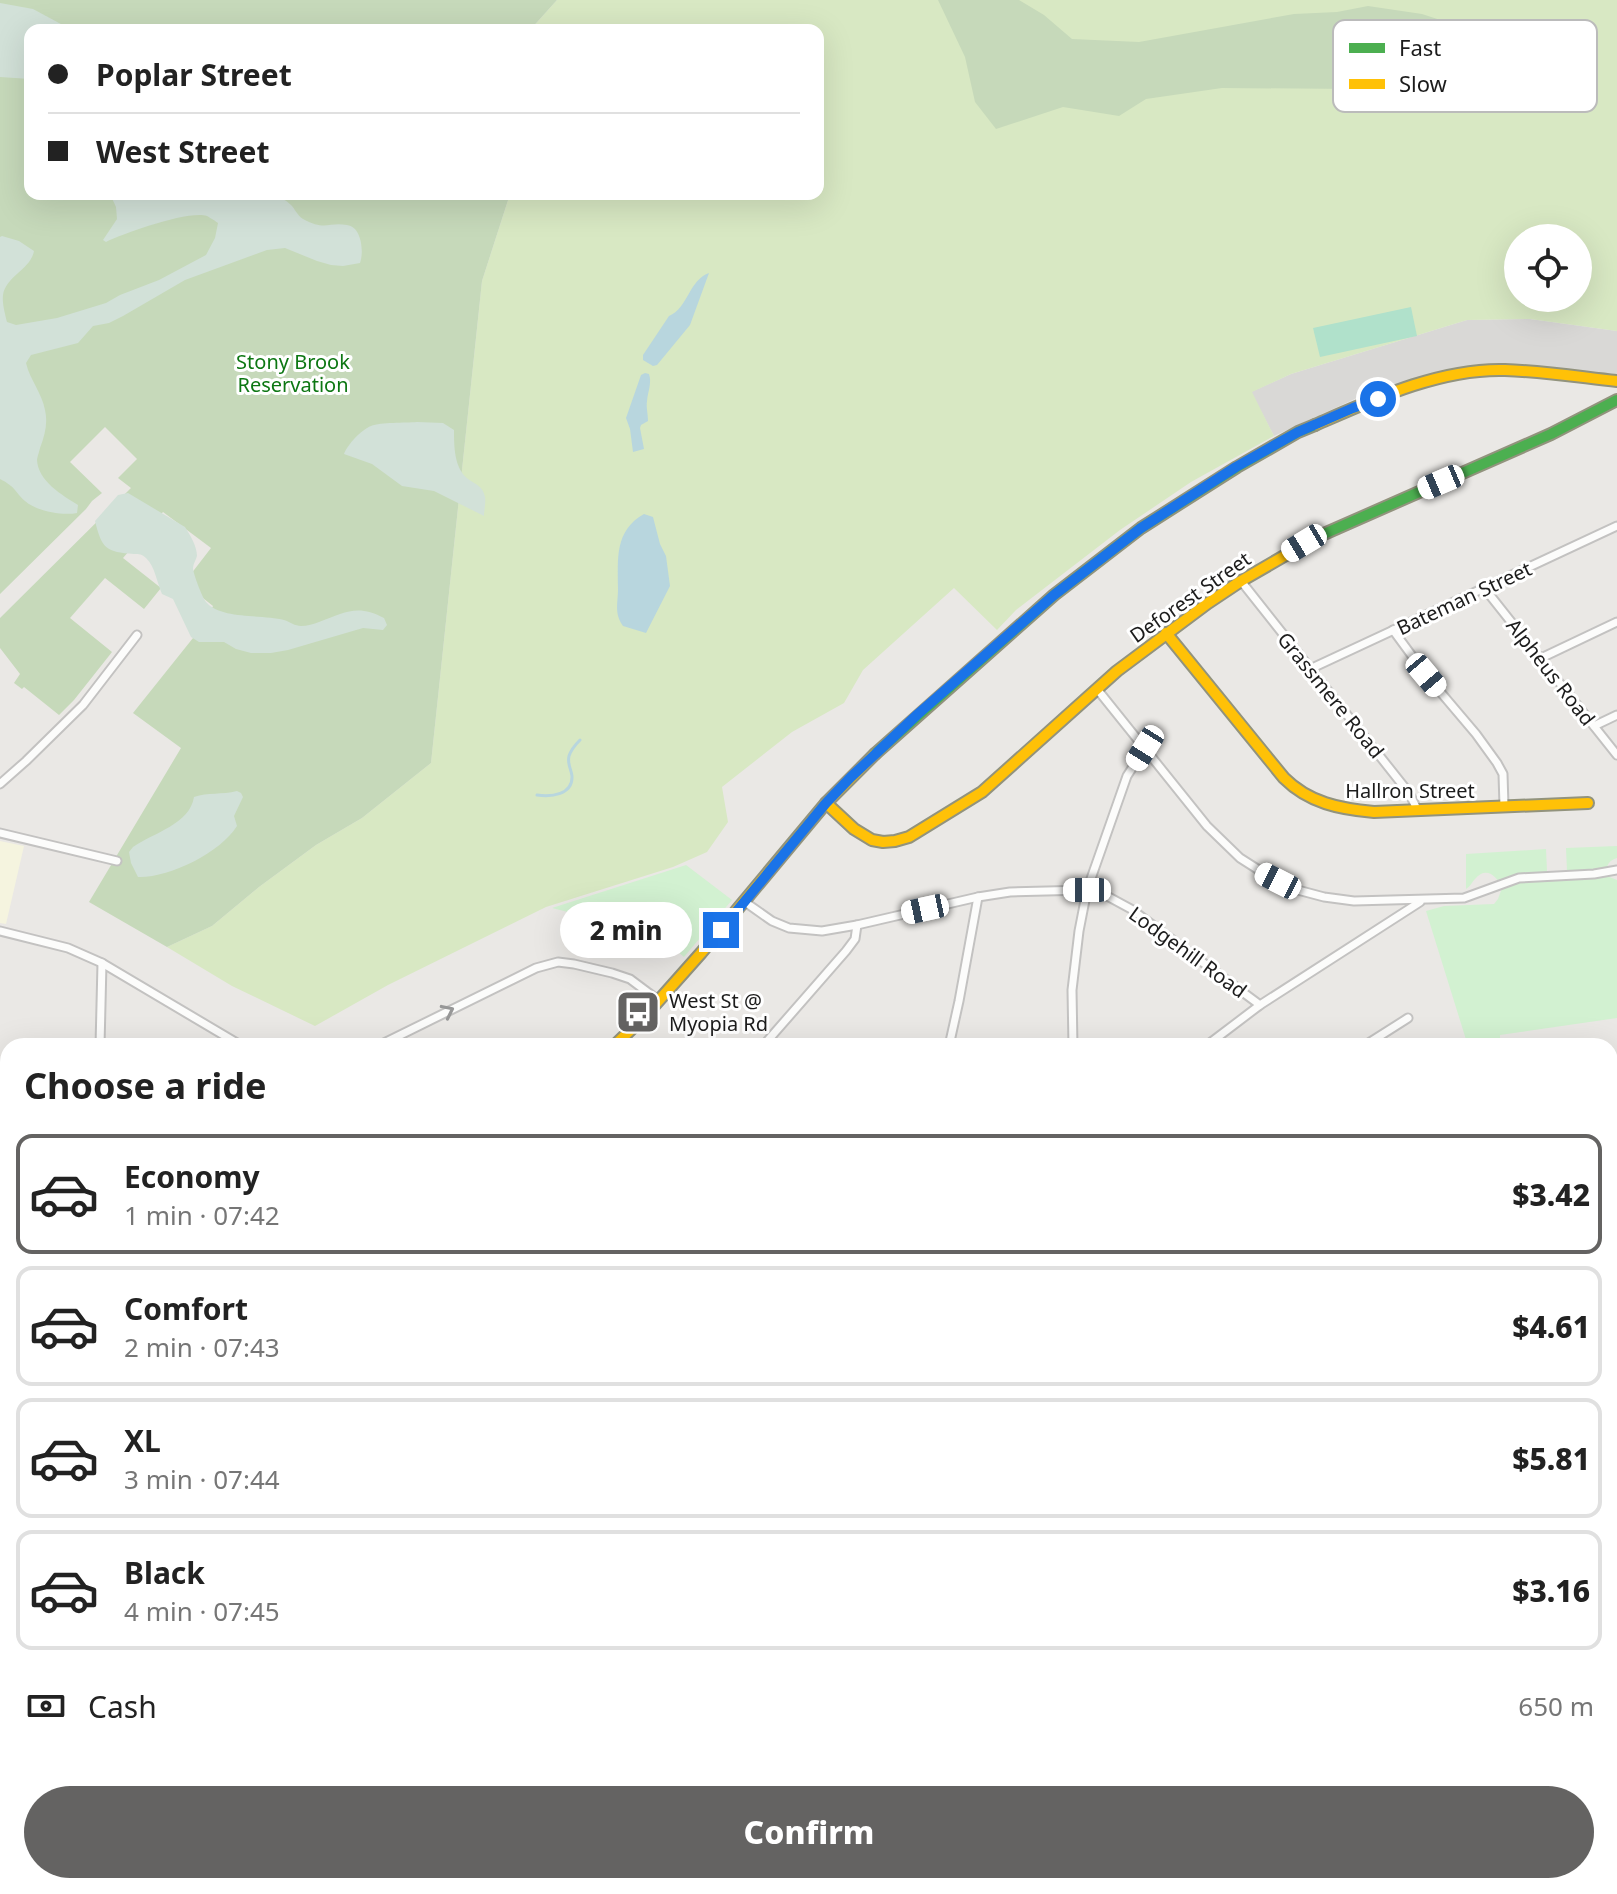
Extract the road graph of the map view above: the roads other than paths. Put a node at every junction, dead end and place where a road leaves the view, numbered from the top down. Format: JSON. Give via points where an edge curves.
{"nodes":[{"id":1,"x":1617,"y":381,"type":"edge"},
{"id":2,"x":1617,"y":400,"type":"edge"},
{"id":3,"x":1617,"y":526,"type":"edge"},
{"id":4,"x":1241,"y":581,"type":"junction"},
{"id":5,"x":1485,"y":589,"type":"junction"},
{"id":6,"x":1617,"y":622,"type":"edge"},
{"id":7,"x":1393,"y":630,"type":"junction"},
{"id":8,"x":1166,"y":633,"type":"junction"},
{"id":9,"x":137,"y":635,"type":"dead end"},
{"id":10,"x":1539,"y":659,"type":"junction"},
{"id":11,"x":1310,"y":669,"type":"junction"},
{"id":12,"x":1097,"y":689,"type":"junction"},
{"id":13,"x":1617,"y":715,"type":"edge"},
{"id":14,"x":1594,"y":726,"type":"junction"},
{"id":15,"x":1145,"y":748,"type":"junction"},
{"id":16,"x":1617,"y":755,"type":"edge"},
{"id":17,"x":0,"y":784,"type":"edge"},
{"id":18,"x":826,"y":803,"type":"junction"},
{"id":19,"x":1588,"y":803,"type":"dead end"},
{"id":20,"x":1504,"y":806,"type":"junction"},
{"id":21,"x":1418,"y":811,"type":"junction"},
{"id":22,"x":0,"y":833,"type":"edge"},
{"id":23,"x":117,"y":861,"type":"dead end"},
{"id":24,"x":1617,"y":870,"type":"edge"},
{"id":25,"x":1087,"y":890,"type":"junction"},
{"id":26,"x":978,"y":897,"type":"junction"},
{"id":27,"x":1423,"y":900,"type":"junction"},
{"id":28,"x":745,"y":902,"type":"junction"},
{"id":29,"x":857,"y":925,"type":"junction"},
{"id":30,"x":0,"y":931,"type":"edge"},
{"id":31,"x":102,"y":963,"type":"junction"},
{"id":32,"x":658,"y":1000,"type":"junction"},
{"id":33,"x":1260,"y":1005,"type":"junction"},
{"id":34,"x":1408,"y":1018,"type":"dead end"},
{"id":35,"x":1217,"y":1037,"type":"edge"},
{"id":36,"x":100,"y":1038,"type":"edge"},
{"id":37,"x":229,"y":1038,"type":"edge"},
{"id":38,"x":394,"y":1038,"type":"edge"},
{"id":39,"x":622,"y":1038,"type":"edge"},
{"id":40,"x":770,"y":1038,"type":"edge"},
{"id":41,"x":951,"y":1038,"type":"edge"},
{"id":42,"x":1073,"y":1038,"type":"edge"},
{"id":43,"x":1377,"y":1038,"type":"edge"}],
"edges":[{"from":1,"to":18,"type":"street","via":[[1505,370],[1470,372],[1428,381],[1298,432],[1141,528],[1054,595]]},
{"from":2,"to":4,"type":"street","name":"Deforest Street","via":[[1316,537]]},
{"from":3,"to":5,"type":"street","name":"Bateman Street"},
{"from":4,"to":8,"type":"street","name":"Deforest Street"},
{"from":4,"to":11,"type":"street","name":"Grassmere Road"},
{"from":5,"to":7,"type":"street","name":"Bateman Street"},
{"from":5,"to":10,"type":"street","name":"Alpheus Road"},
{"from":6,"to":10,"type":"street"},
{"from":7,"to":11,"type":"street","name":"Bateman Street"},
{"from":7,"to":20,"type":"street","via":[[1497,763],[1503,774]]},
{"from":8,"to":12,"type":"street","name":"Deforest Street"},
{"from":8,"to":21,"type":"street","name":"Hallron Street","via":[[1285,781],[1301,793],[1339,810]]},
{"from":9,"to":17,"type":"street","via":[[83,705]]},
{"from":10,"to":14,"type":"street","name":"Alpheus Road"},
{"from":11,"to":21,"type":"street","name":"Grassmere Road"},
{"from":12,"to":15,"type":"street"},
{"from":12,"to":18,"type":"street","name":"Deforest Street","via":[[982,792],[909,837],[882,843],[865,839]]},
{"from":13,"to":14,"type":"street"},
{"from":14,"to":16,"type":"street","name":"Alpheus Road"},
{"from":15,"to":25,"type":"street","via":[[1127,776]]},
{"from":15,"to":27,"type":"street","via":[[1207,826],[1262,872],[1324,897]]},
{"from":18,"to":28,"type":"street"},
{"from":19,"to":20,"type":"street","name":"Hallron Street"},
{"from":20,"to":21,"type":"street","name":"Hallron Street"},
{"from":22,"to":23,"type":"street"},
{"from":24,"to":27,"type":"street","via":[[1519,878],[1464,898]]},
{"from":25,"to":26,"type":"street","name":"Lodgehill Road"},
{"from":25,"to":33,"type":"street","name":"Lodgehill Road","via":[[1131,909]]},
{"from":25,"to":42,"type":"street","via":[[1074,966]]},
{"from":26,"to":29,"type":"street","name":"Lodgehill Road"},
{"from":26,"to":41,"type":"street"},
{"from":27,"to":33,"type":"street"},
{"from":28,"to":29,"type":"street","name":"Lodgehill Road","via":[[789,928],[822,931]]},
{"from":28,"to":32,"type":"street"},
{"from":29,"to":40,"type":"street","via":[[846,951]]},
{"from":30,"to":31,"type":"street","via":[[68,948]]},
{"from":31,"to":36,"type":"street"},
{"from":31,"to":37,"type":"street"},
{"from":38,"to":32,"type":"street","one_way":true,"via":[[558,962],[630,979]]},
{"from":32,"to":39,"type":"street"},
{"from":33,"to":35,"type":"street"},
{"from":34,"to":43,"type":"street"}]}
